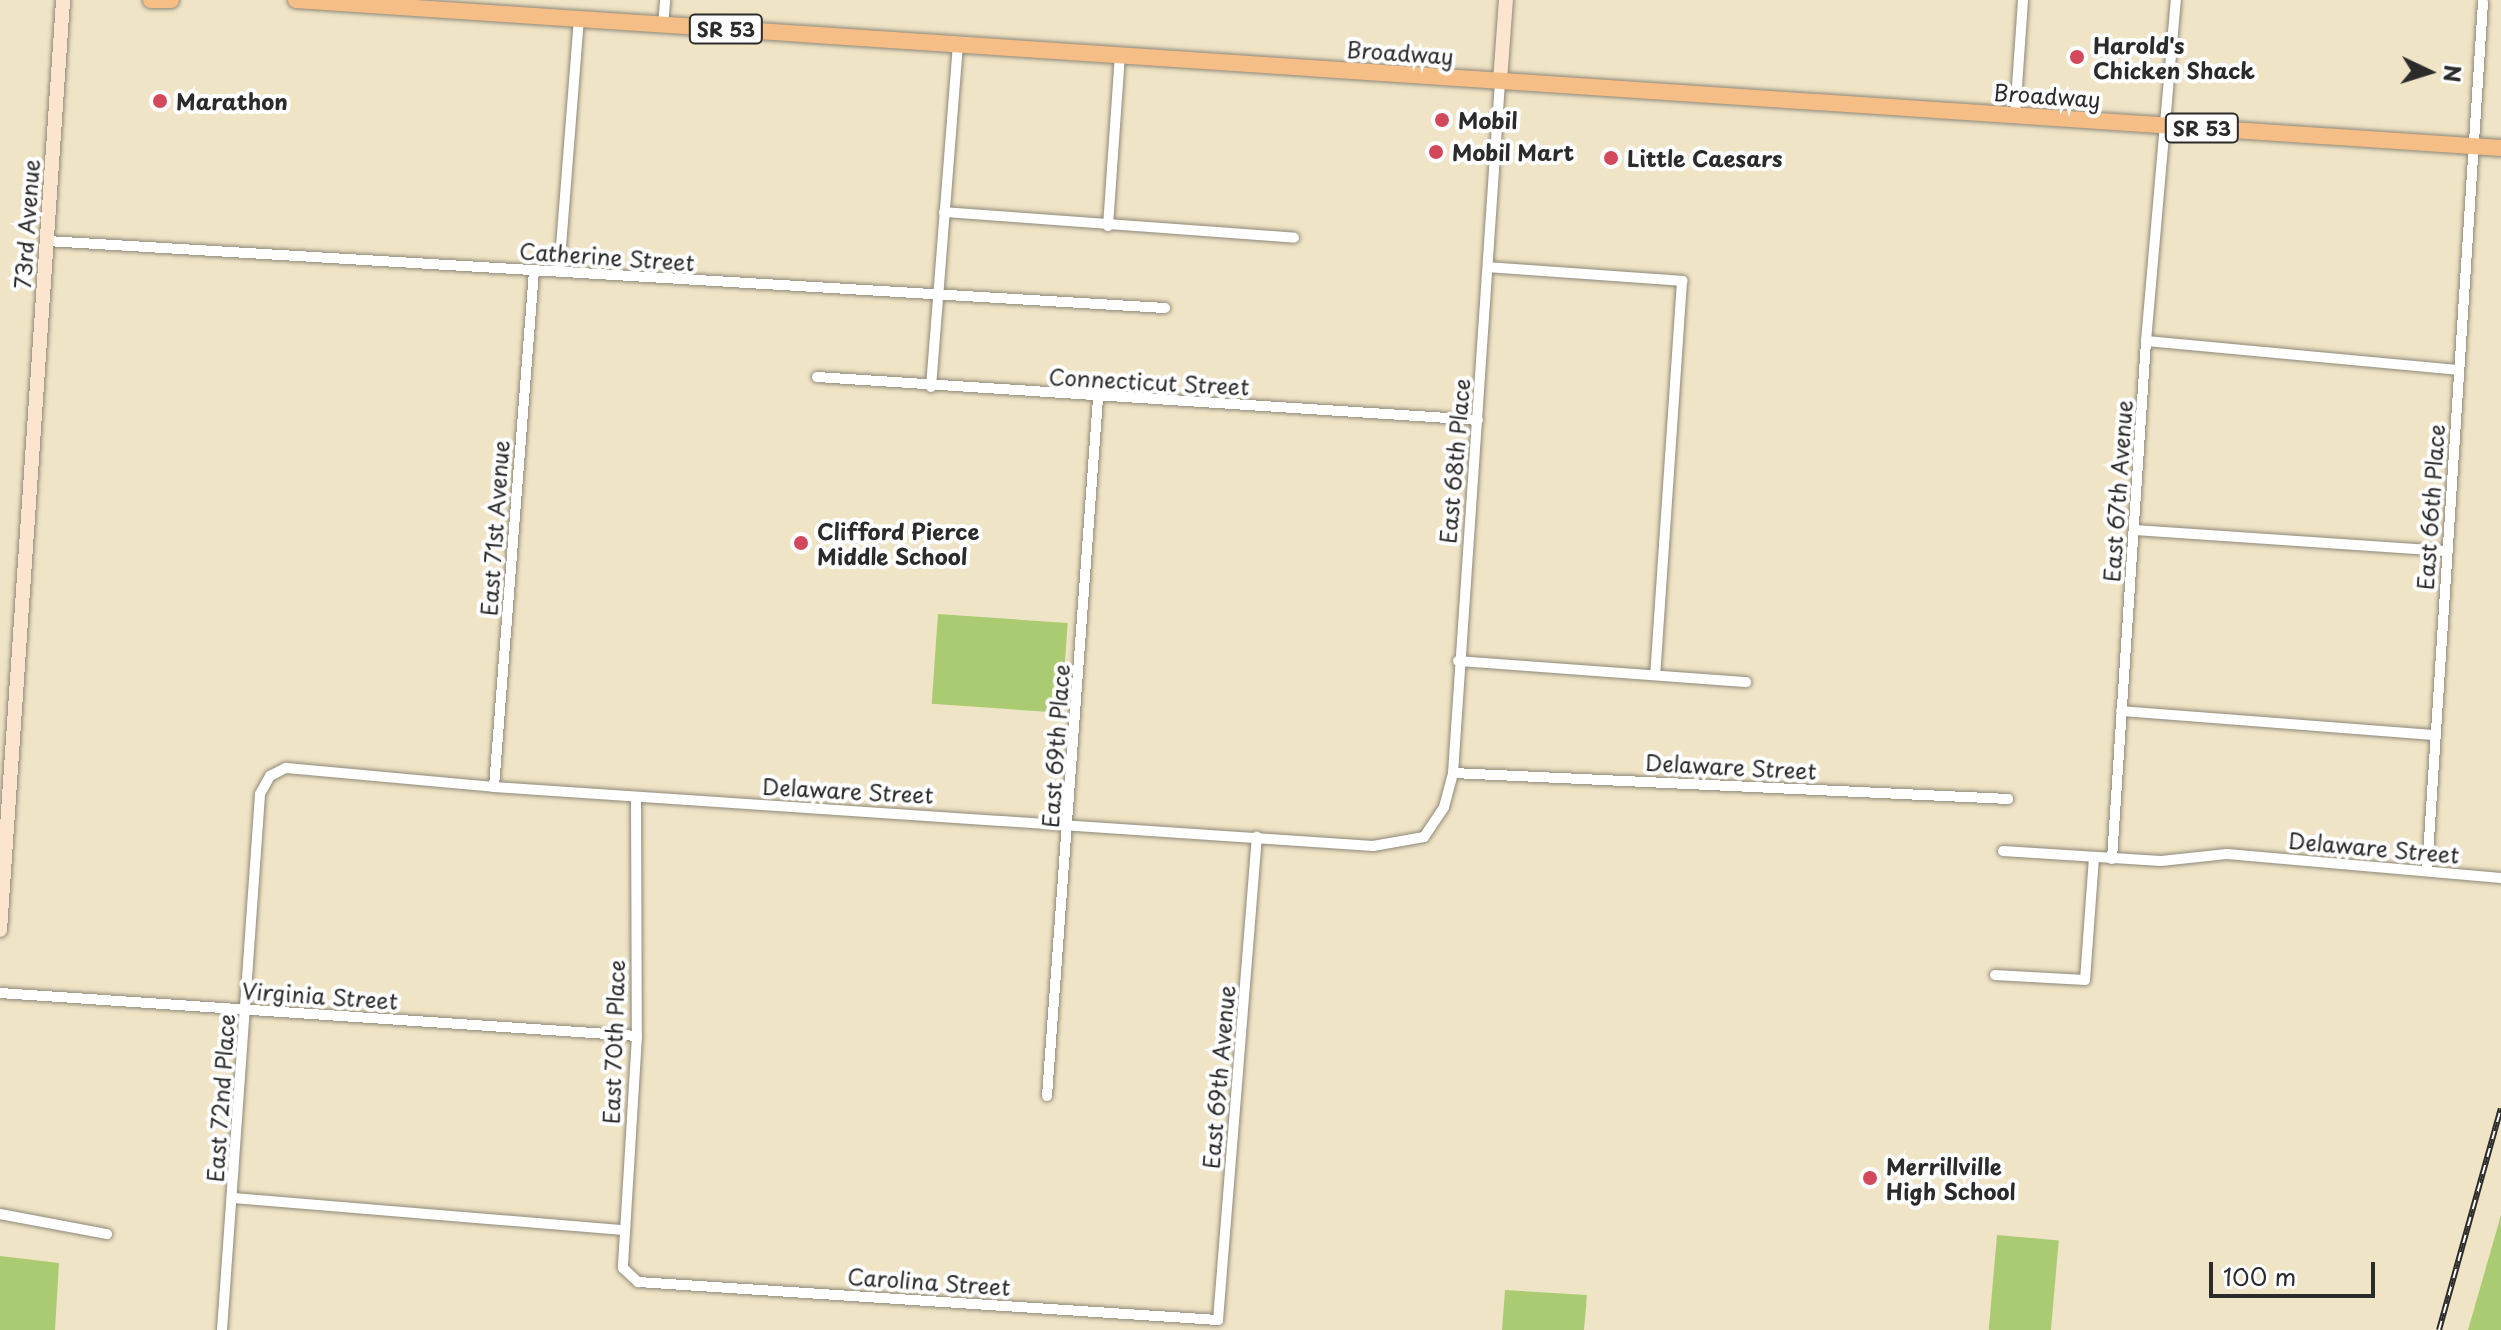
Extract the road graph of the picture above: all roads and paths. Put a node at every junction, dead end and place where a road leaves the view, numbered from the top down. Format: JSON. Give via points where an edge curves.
{"nodes":[{"id":1,"x":63,"y":0,"type":"edge"},
{"id":2,"x":151,"y":0,"type":"edge"},
{"id":3,"x":171,"y":0,"type":"edge"},
{"id":4,"x":296,"y":0,"type":"edge"},
{"id":5,"x":665,"y":0,"type":"edge"},
{"id":6,"x":1506,"y":0,"type":"edge"},
{"id":7,"x":2023,"y":0,"type":"edge"},
{"id":8,"x":2176,"y":0,"type":"edge"},
{"id":9,"x":2483,"y":2,"type":"edge"},
{"id":10,"x":457,"y":5,"type":"edge"},
{"id":11,"x":579,"y":19,"type":"junction"},
{"id":12,"x":663,"y":25,"type":"junction"},
{"id":13,"x":958,"y":44,"type":"junction"},
{"id":14,"x":1120,"y":55,"type":"junction"},
{"id":15,"x":1500,"y":81,"type":"junction"},
{"id":16,"x":2015,"y":115,"type":"junction"},
{"id":17,"x":2163,"y":125,"type":"junction"},
{"id":18,"x":2473,"y":146,"type":"junction"},
{"id":19,"x":2501,"y":148,"type":"edge"},
{"id":20,"x":944,"y":212,"type":"junction"},
{"id":21,"x":1108,"y":226,"type":"junction"},
{"id":22,"x":1294,"y":238,"type":"dead end"},
{"id":23,"x":47,"y":241,"type":"junction"},
{"id":24,"x":1488,"y":267,"type":"junction"},
{"id":25,"x":534,"y":271,"type":"junction"},
{"id":26,"x":559,"y":272,"type":"junction"},
{"id":27,"x":938,"y":296,"type":"junction"},
{"id":28,"x":1165,"y":308,"type":"dead end"},
{"id":29,"x":2146,"y":341,"type":"junction"},
{"id":30,"x":2458,"y":370,"type":"junction"},
{"id":31,"x":817,"y":377,"type":"dead end"},
{"id":32,"x":931,"y":387,"type":"junction"},
{"id":33,"x":1098,"y":398,"type":"junction"},
{"id":34,"x":1478,"y":420,"type":"junction"},
{"id":35,"x":2136,"y":530,"type":"junction"},
{"id":36,"x":2447,"y":551,"type":"junction"},
{"id":37,"x":1458,"y":661,"type":"junction"},
{"id":38,"x":1655,"y":674,"type":"junction"},
{"id":39,"x":1746,"y":682,"type":"dead end"},
{"id":40,"x":2121,"y":711,"type":"junction"},
{"id":41,"x":2435,"y":735,"type":"junction"},
{"id":42,"x":1453,"y":773,"type":"junction"},
{"id":43,"x":270,"y":776,"type":"joint"},
{"id":44,"x":494,"y":787,"type":"junction"},
{"id":45,"x":636,"y":798,"type":"junction"},
{"id":46,"x":2008,"y":799,"type":"dead end"},
{"id":47,"x":1069,"y":824,"type":"junction"},
{"id":48,"x":1257,"y":837,"type":"junction"},
{"id":49,"x":1424,"y":837,"type":"joint"},
{"id":50,"x":2003,"y":851,"type":"dead end"},
{"id":51,"x":2094,"y":858,"type":"junction"},
{"id":52,"x":2112,"y":859,"type":"junction"},
{"id":53,"x":2427,"y":871,"type":"junction"},
{"id":54,"x":2501,"y":878,"type":"edge"},
{"id":55,"x":0,"y":930,"type":"edge"},
{"id":56,"x":1995,"y":975,"type":"dead end"},
{"id":57,"x":0,"y":993,"type":"edge"},
{"id":58,"x":246,"y":1010,"type":"junction"},
{"id":59,"x":637,"y":1036,"type":"junction"},
{"id":60,"x":1047,"y":1096,"type":"dead end"},
{"id":61,"x":233,"y":1198,"type":"junction"},
{"id":62,"x":0,"y":1214,"type":"edge"},
{"id":63,"x":624,"y":1230,"type":"junction"},
{"id":64,"x":107,"y":1234,"type":"dead end"},
{"id":65,"x":638,"y":1282,"type":"joint"},
{"id":66,"x":1218,"y":1320,"type":"joint"},
{"id":67,"x":222,"y":1330,"type":"edge"}],
"edges":[{"from":1,"to":23,"type":"main road","name":"73rd Avenue"},
{"from":2,"to":3,"type":"main road"},
{"from":4,"to":10,"type":"main road","name":"Broadway","number":"SR 53"},
{"from":5,"to":12,"type":"street"},
{"from":6,"to":15,"type":"main road"},
{"from":7,"to":16,"type":"street"},
{"from":8,"to":17,"type":"street","name":"East 67th Avenue"},
{"from":9,"to":18,"type":"street","name":"East 66th Place"},
{"from":10,"to":11,"type":"main road","name":"Broadway","number":"SR 53"},
{"from":11,"to":12,"type":"main road","name":"Broadway","number":"SR 53"},
{"from":11,"to":26,"type":"street"},
{"from":12,"to":13,"type":"main road","name":"Broadway","number":"SR 53"},
{"from":13,"to":14,"type":"main road","name":"Broadway","number":"SR 53"},
{"from":13,"to":20,"type":"street"},
{"from":14,"to":15,"type":"main road","name":"Broadway","number":"SR 53"},
{"from":14,"to":21,"type":"street"},
{"from":15,"to":16,"type":"main road","name":"Broadway","number":"SR 53"},
{"from":15,"to":24,"type":"street","name":"East 68th Place"},
{"from":16,"to":17,"type":"main road","name":"Broadway","number":"SR 53"},
{"from":17,"to":18,"type":"main road","name":"Broadway","number":"SR 53"},
{"from":17,"to":29,"type":"street","name":"East 67th Avenue"},
{"from":18,"to":19,"type":"main road","name":"Broadway","number":"SR 53"},
{"from":18,"to":30,"type":"street","name":"East 66th Place"},
{"from":20,"to":21,"type":"street"},
{"from":20,"to":27,"type":"street"},
{"from":21,"to":22,"type":"street"},
{"from":23,"to":25,"type":"street","name":"Catherine Street"},
{"from":23,"to":55,"type":"main road","name":"73rd Avenue"},
{"from":24,"to":34,"type":"street","name":"East 68th Place"},
{"from":24,"to":38,"type":"street","via":[[1682,281]]},
{"from":25,"to":26,"type":"street","name":"Catherine Street"},
{"from":25,"to":44,"type":"street","name":"East 71st Avenue"},
{"from":26,"to":27,"type":"street","name":"Catherine Street"},
{"from":27,"to":28,"type":"street","name":"Catherine Street"},
{"from":27,"to":32,"type":"street"},
{"from":29,"to":30,"type":"street"},
{"from":29,"to":35,"type":"street","name":"East 67th Avenue"},
{"from":30,"to":36,"type":"street","name":"East 66th Place"},
{"from":31,"to":32,"type":"street","name":"Connecticut Street"},
{"from":32,"to":33,"type":"street","name":"Connecticut Street"},
{"from":33,"to":34,"type":"street","name":"Connecticut Street"},
{"from":33,"to":47,"type":"street","name":"East 69th Place"},
{"from":34,"to":37,"type":"street","name":"East 68th Place"},
{"from":35,"to":36,"type":"street"},
{"from":35,"to":40,"type":"street","name":"East 67th Avenue"},
{"from":36,"to":41,"type":"street","name":"East 66th Place"},
{"from":37,"to":38,"type":"street"},
{"from":37,"to":42,"type":"street","name":"East 68th Place"},
{"from":38,"to":39,"type":"street"},
{"from":40,"to":41,"type":"street"},
{"from":40,"to":52,"type":"street","name":"East 67th Avenue"},
{"from":41,"to":53,"type":"street","name":"East 66th Place"},
{"from":42,"to":46,"type":"street","name":"Delaware Street"},
{"from":42,"to":49,"type":"street","name":"East 68th Place","via":[[1444,807]]},
{"from":43,"to":44,"type":"street","name":"Delaware Street","via":[[286,768]]},
{"from":43,"to":58,"type":"street","name":"East 72nd Place","via":[[260,794]]},
{"from":44,"to":45,"type":"street","name":"Delaware Street"},
{"from":45,"to":47,"type":"street","name":"Delaware Street"},
{"from":45,"to":59,"type":"street","name":"East 70th Place"},
{"from":47,"to":48,"type":"street","name":"Delaware Street"},
{"from":47,"to":60,"type":"street","name":"East 69th Place"},
{"from":48,"to":49,"type":"street","name":"Delaware Street","via":[[1373,846]]},
{"from":48,"to":66,"type":"street","name":"East 69th Avenue"},
{"from":50,"to":51,"type":"street","name":"Delaware Street"},
{"from":51,"to":52,"type":"street","name":"Delaware Street"},
{"from":51,"to":56,"type":"street","via":[[2085,980]]},
{"from":52,"to":53,"type":"street","name":"Delaware Street","via":[[2227,854]]},
{"from":53,"to":54,"type":"street","name":"Delaware Street"},
{"from":57,"to":58,"type":"street","name":"Virginia Street"},
{"from":58,"to":59,"type":"street","name":"Virginia Street"},
{"from":58,"to":61,"type":"street","name":"East 72nd Place"},
{"from":59,"to":63,"type":"street","name":"East 70th Place"},
{"from":61,"to":63,"type":"street"},
{"from":61,"to":67,"type":"street","name":"East 72nd Place"},
{"from":62,"to":64,"type":"street"},
{"from":63,"to":65,"type":"street","name":"East 70th Place","via":[[623,1268]]},
{"from":65,"to":66,"type":"street","name":"Carolina Street"}]}
